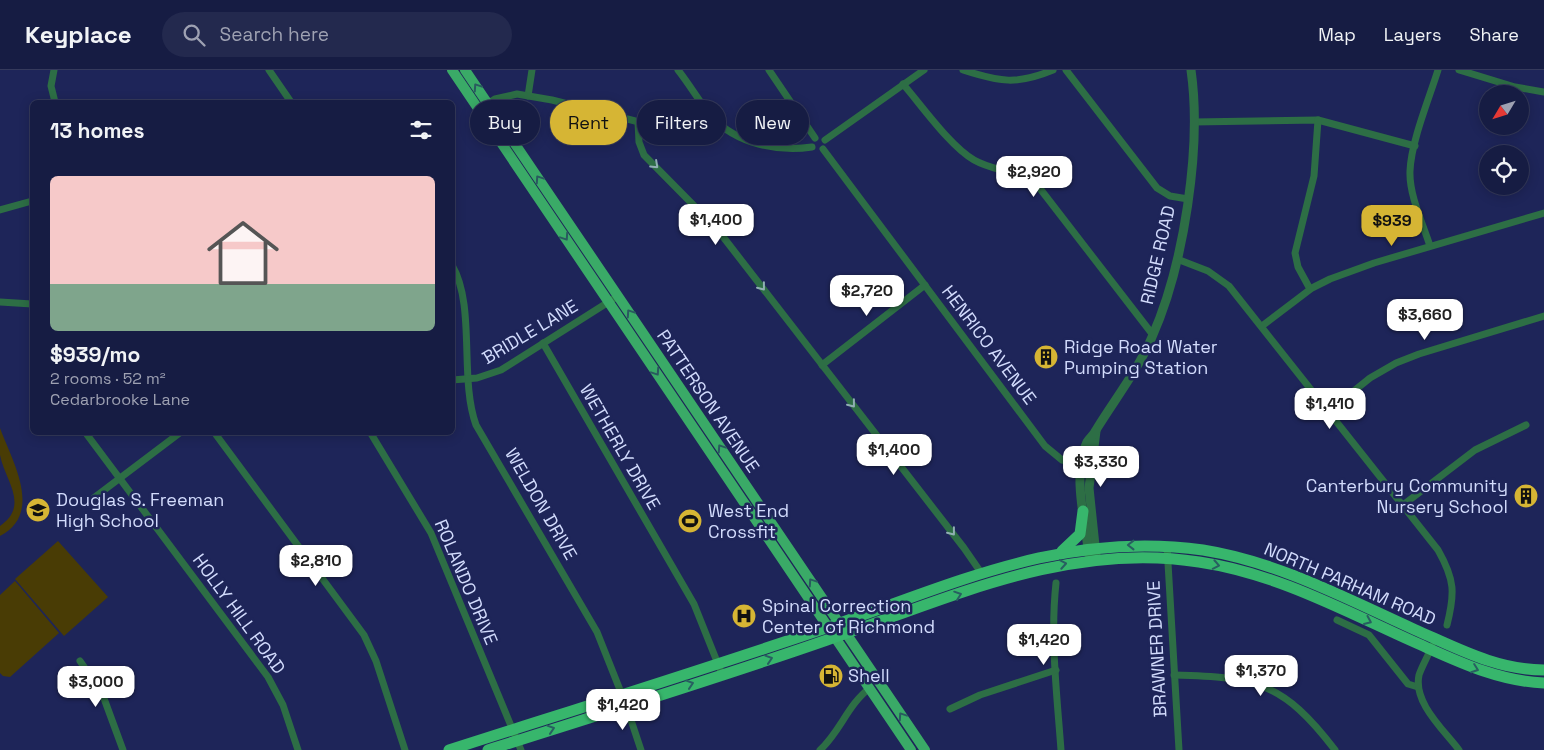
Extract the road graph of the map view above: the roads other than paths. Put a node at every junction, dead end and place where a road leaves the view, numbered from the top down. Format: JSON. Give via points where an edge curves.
{"nodes":[{"id":1,"x":54,"y":70,"type":"edge"},
{"id":2,"x":269,"y":70,"type":"edge"},
{"id":3,"x":452,"y":70,"type":"edge"},
{"id":4,"x":465,"y":70,"type":"edge"},
{"id":5,"x":532,"y":70,"type":"edge"},
{"id":6,"x":678,"y":70,"type":"edge"},
{"id":7,"x":768,"y":70,"type":"edge"},
{"id":8,"x":924,"y":70,"type":"edge"},
{"id":9,"x":963,"y":70,"type":"edge"},
{"id":10,"x":1053,"y":70,"type":"edge"},
{"id":11,"x":1066,"y":70,"type":"edge"},
{"id":12,"x":1191,"y":70,"type":"edge"},
{"id":13,"x":1438,"y":70,"type":"edge"},
{"id":14,"x":1459,"y":70,"type":"edge"},
{"id":15,"x":903,"y":84,"type":"junction"},
{"id":16,"x":1544,"y":92,"type":"edge"},
{"id":17,"x":528,"y":96,"type":"junction"},
{"id":18,"x":54,"y":100,"type":"edge"},
{"id":19,"x":290,"y":100,"type":"edge"},
{"id":20,"x":478,"y":100,"type":"edge"},
{"id":21,"x":480,"y":100,"type":"edge"},
{"id":22,"x":497,"y":100,"type":"edge"},
{"id":23,"x":700,"y":100,"type":"edge"},
{"id":24,"x":1318,"y":120,"type":"junction"},
{"id":25,"x":637,"y":122,"type":"edge"},
{"id":26,"x":1194,"y":122,"type":"junction"},
{"id":27,"x":726,"y":128,"type":"edge"},
{"id":28,"x":815,"y":138,"type":"junction"},
{"id":29,"x":825,"y":140,"type":"junction"},
{"id":30,"x":510,"y":145,"type":"edge"},
{"id":31,"x":640,"y":145,"type":"edge"},
{"id":32,"x":812,"y":146,"type":"junction"},
{"id":33,"x":1415,"y":146,"type":"junction"},
{"id":34,"x":823,"y":149,"type":"junction"},
{"id":35,"x":1188,"y":199,"type":"junction"},
{"id":36,"x":30,"y":201,"type":"edge"},
{"id":37,"x":0,"y":210,"type":"edge"},
{"id":38,"x":1544,"y":213,"type":"edge"},
{"id":39,"x":1430,"y":246,"type":"junction"},
{"id":40,"x":1176,"y":259,"type":"junction"},
{"id":41,"x":455,"y":272,"type":"edge"},
{"id":42,"x":925,"y":285,"type":"junction"},
{"id":43,"x":1310,"y":289,"type":"junction"},
{"id":44,"x":613,"y":299,"type":"junction"},
{"id":45,"x":0,"y":302,"type":"edge"},
{"id":46,"x":30,"y":304,"type":"edge"},
{"id":47,"x":1544,"y":316,"type":"edge"},
{"id":48,"x":1262,"y":326,"type":"junction"},
{"id":49,"x":1154,"y":335,"type":"junction"},
{"id":50,"x":542,"y":343,"type":"junction"},
{"id":51,"x":822,"y":366,"type":"junction"},
{"id":52,"x":468,"y":379,"type":"junction"},
{"id":53,"x":455,"y":380,"type":"edge"},
{"id":54,"x":1329,"y":411,"type":"junction"},
{"id":55,"x":1526,"y":425,"type":"dead end"},
{"id":56,"x":87,"y":435,"type":"edge"},
{"id":57,"x":177,"y":435,"type":"edge"},
{"id":58,"x":216,"y":435,"type":"edge"},
{"id":59,"x":372,"y":435,"type":"edge"},
{"id":60,"x":1086,"y":467,"type":"junction"},
{"id":61,"x":120,"y":479,"type":"junction"},
{"id":62,"x":91,"y":500,"type":"dead end"},
{"id":63,"x":1403,"y":505,"type":"junction"},
{"id":64,"x":1083,"y":512,"type":"junction"},
{"id":65,"x":1061,"y":552,"type":"junction"},
{"id":66,"x":1167,"y":552,"type":"junction"},
{"id":67,"x":1093,"y":554,"type":"junction"},
{"id":68,"x":1016,"y":563,"type":"junction"},
{"id":69,"x":982,"y":574,"type":"junction"},
{"id":70,"x":1056,"y":582,"type":"dead end"},
{"id":71,"x":992,"y":583,"type":"junction"},
{"id":72,"x":1337,"y":620,"type":"dead end"},
{"id":73,"x":834,"y":625,"type":"junction"},
{"id":74,"x":1447,"y":625,"type":"dead end"},
{"id":75,"x":841,"y":635,"type":"junction"},
{"id":76,"x":1433,"y":644,"type":"junction"},
{"id":77,"x":80,"y":661,"type":"dead end"},
{"id":78,"x":720,"y":668,"type":"junction"},
{"id":79,"x":1056,"y":670,"type":"junction"},
{"id":80,"x":1544,"y":670,"type":"edge"},
{"id":81,"x":1174,"y":675,"type":"junction"},
{"id":82,"x":1544,"y":683,"type":"edge"},
{"id":83,"x":1418,"y":687,"type":"junction"},
{"id":84,"x":870,"y":688,"type":"junction"},
{"id":85,"x":624,"y":699,"type":"junction"},
{"id":86,"x":950,"y":709,"type":"dead end"},
{"id":87,"x":517,"y":740,"type":"edge"},
{"id":88,"x":123,"y":750,"type":"edge"},
{"id":89,"x":298,"y":750,"type":"edge"},
{"id":90,"x":404,"y":750,"type":"edge"},
{"id":91,"x":449,"y":750,"type":"edge"},
{"id":92,"x":488,"y":750,"type":"edge"},
{"id":93,"x":641,"y":750,"type":"edge"},
{"id":94,"x":820,"y":750,"type":"edge"},
{"id":95,"x":911,"y":750,"type":"edge"},
{"id":96,"x":925,"y":750,"type":"edge"},
{"id":97,"x":1061,"y":750,"type":"edge"},
{"id":98,"x":1179,"y":750,"type":"edge"},
{"id":99,"x":1335,"y":750,"type":"edge"},
{"id":100,"x":1459,"y":750,"type":"edge"}],
"edges":[{"from":1,"to":18,"type":"street","via":[[51,86]]},
{"from":2,"to":19,"type":"street"},
{"from":3,"to":20,"type":"main road","name":"PATTERSON AVENUE"},
{"from":21,"to":4,"type":"main road","name":"PATTERSON AVENUE","one_way":true},
{"from":5,"to":17,"type":"street"},
{"from":6,"to":23,"type":"street"},
{"from":7,"to":28,"type":"street"},
{"from":8,"to":15,"type":"street"},
{"from":9,"to":10,"type":"street","via":[[1007,81],[1024,80]]},
{"from":11,"to":35,"type":"street","via":[[1157,188],[1170,196]]},
{"from":12,"to":26,"type":"street","name":"RIDGE ROAD"},
{"from":13,"to":33,"type":"street"},
{"from":14,"to":16,"type":"street"},
{"from":15,"to":29,"type":"street"},
{"from":15,"to":49,"type":"street","via":[[968,156],[1024,176],[1038,186]]},
{"from":17,"to":22,"type":"street","via":[[504,96]]},
{"from":17,"to":25,"type":"street"},
{"from":24,"to":26,"type":"street"},
{"from":24,"to":33,"type":"street"},
{"from":24,"to":43,"type":"street","via":[[1314,176],[1296,253],[1298,267]]},
{"from":26,"to":35,"type":"street","name":"RIDGE ROAD"},
{"from":27,"to":32,"type":"street","via":[[752,142],[788,149]]},
{"from":28,"to":29,"type":"street"},
{"from":28,"to":32,"type":"street"},
{"from":29,"to":34,"type":"street"},
{"from":30,"to":44,"type":"main road","name":"PATTERSON AVENUE"},
{"from":31,"to":51,"type":"street","one_way":true,"via":[[644,154],[718,229]]},
{"from":32,"to":34,"type":"street","via":[[817,151]]},
{"from":33,"to":39,"type":"street","via":[[1411,180]]},
{"from":34,"to":42,"type":"street","name":"HENRICO AVENUE"},
{"from":35,"to":40,"type":"street","name":"RIDGE ROAD"},
{"from":36,"to":37,"type":"street"},
{"from":38,"to":39,"type":"street"},
{"from":39,"to":43,"type":"street","via":[[1350,272]]},
{"from":40,"to":48,"type":"street","via":[[1222,279]]},
{"from":40,"to":49,"type":"street","name":"RIDGE ROAD"},
{"from":41,"to":52,"type":"street","name":"WELDON DRIVE","via":[[461,285]]},
{"from":42,"to":51,"type":"street"},
{"from":42,"to":60,"type":"street","name":"HENRICO AVENUE","via":[[1046,446],[1062,460]]},
{"from":43,"to":48,"type":"street"},
{"from":44,"to":50,"type":"street","name":"BRIDLE LANE"},
{"from":44,"to":73,"type":"main road","name":"PATTERSON AVENUE"},
{"from":45,"to":46,"type":"street"},
{"from":47,"to":54,"type":"street","via":[[1396,363],[1370,378]]},
{"from":48,"to":54,"type":"street"},
{"from":49,"to":60,"type":"street","name":"RIDGE ROAD","via":[[1136,370],[1087,442]]},
{"from":50,"to":52,"type":"street","name":"BRIDLE LANE","via":[[501,370]]},
{"from":50,"to":78,"type":"street","name":"WETHERLY DRIVE","via":[[694,604]]},
{"from":51,"to":69,"type":"street","one_way":true},
{"from":52,"to":53,"type":"street","name":"BRIDLE LANE"},
{"from":52,"to":85,"type":"street","name":"WELDON DRIVE","via":[[476,425],[597,632]]},
{"from":54,"to":63,"type":"street"},
{"from":55,"to":63,"type":"street","via":[[1475,450]]},
{"from":56,"to":61,"type":"street","name":"HOLLY HILL ROAD"},
{"from":57,"to":61,"type":"street"},
{"from":58,"to":90,"type":"street","via":[[364,635],[376,661]]},
{"from":59,"to":87,"type":"street","name":"ROLANDO DRIVE","via":[[431,533]]},
{"from":60,"to":64,"type":"street","name":"RIDGE ROAD","via":[[1081,489]]},
{"from":60,"to":67,"type":"street","name":"RIDGE ROAD"},
{"from":61,"to":62,"type":"street"},
{"from":61,"to":89,"type":"street","name":"HOLLY HILL ROAD","via":[[268,677],[283,705]]},
{"from":63,"to":74,"type":"street","via":[[1438,550],[1451,576],[1453,594]]},
{"from":64,"to":65,"type":"highway","via":[[1080,534]]},
{"from":64,"to":67,"type":"street","name":"RIDGE ROAD"},
{"from":65,"to":67,"type":"highway","name":"NORTH PARHAM ROAD"},
{"from":65,"to":68,"type":"highway","name":"NORTH PARHAM ROAD"},
{"from":66,"to":67,"type":"highway","name":"NORTH PARHAM ROAD"},
{"from":66,"to":76,"type":"highway","name":"NORTH PARHAM ROAD","via":[[1227,555],[1274,568]]},
{"from":66,"to":81,"type":"street","name":"BRAWNER DRIVE"},
{"from":71,"to":67,"type":"highway","name":"NORTH PARHAM ROAD","one_way":true},
{"from":68,"to":69,"type":"highway","name":"NORTH PARHAM ROAD"},
{"from":68,"to":71,"type":"highway","via":[[1010,569],[993,575]]},
{"from":69,"to":73,"type":"highway","name":"NORTH PARHAM ROAD"},
{"from":70,"to":79,"type":"street"},
{"from":75,"to":71,"type":"highway","name":"NORTH PARHAM ROAD","one_way":true},
{"from":72,"to":83,"type":"street","via":[[1370,635],[1408,684]]},
{"from":73,"to":75,"type":"main road","name":"PATTERSON AVENUE"},
{"from":73,"to":78,"type":"highway","name":"NORTH PARHAM ROAD"},
{"from":78,"to":75,"type":"highway","name":"NORTH PARHAM ROAD","one_way":true},
{"from":75,"to":84,"type":"main road","name":"PATTERSON AVENUE"},
{"from":96,"to":75,"type":"main road","name":"PATTERSON AVENUE","one_way":true},
{"from":76,"to":80,"type":"highway","name":"NORTH PARHAM ROAD","via":[[1500,665]]},
{"from":76,"to":82,"type":"highway","name":"NORTH PARHAM ROAD","one_way":true,"via":[[1485,673]]},
{"from":76,"to":83,"type":"street","via":[[1420,672]]},
{"from":77,"to":88,"type":"street","via":[[102,693]]},
{"from":78,"to":85,"type":"highway","name":"NORTH PARHAM ROAD"},
{"from":79,"to":86,"type":"street","via":[[980,695]]},
{"from":79,"to":97,"type":"street"},
{"from":81,"to":98,"type":"street","name":"BRAWNER DRIVE"},
{"from":81,"to":99,"type":"street","via":[[1234,678],[1265,686],[1300,709]]},
{"from":83,"to":100,"type":"street","via":[[1426,706]]},
{"from":84,"to":94,"type":"street"},
{"from":84,"to":95,"type":"main road","name":"PATTERSON AVENUE"},
{"from":85,"to":87,"type":"highway","name":"NORTH PARHAM ROAD"},
{"from":85,"to":93,"type":"street","name":"WELDON DRIVE"},
{"from":87,"to":91,"type":"highway","name":"NORTH PARHAM ROAD"},
{"from":87,"to":92,"type":"highway","name":"NORTH PARHAM ROAD"}]}
